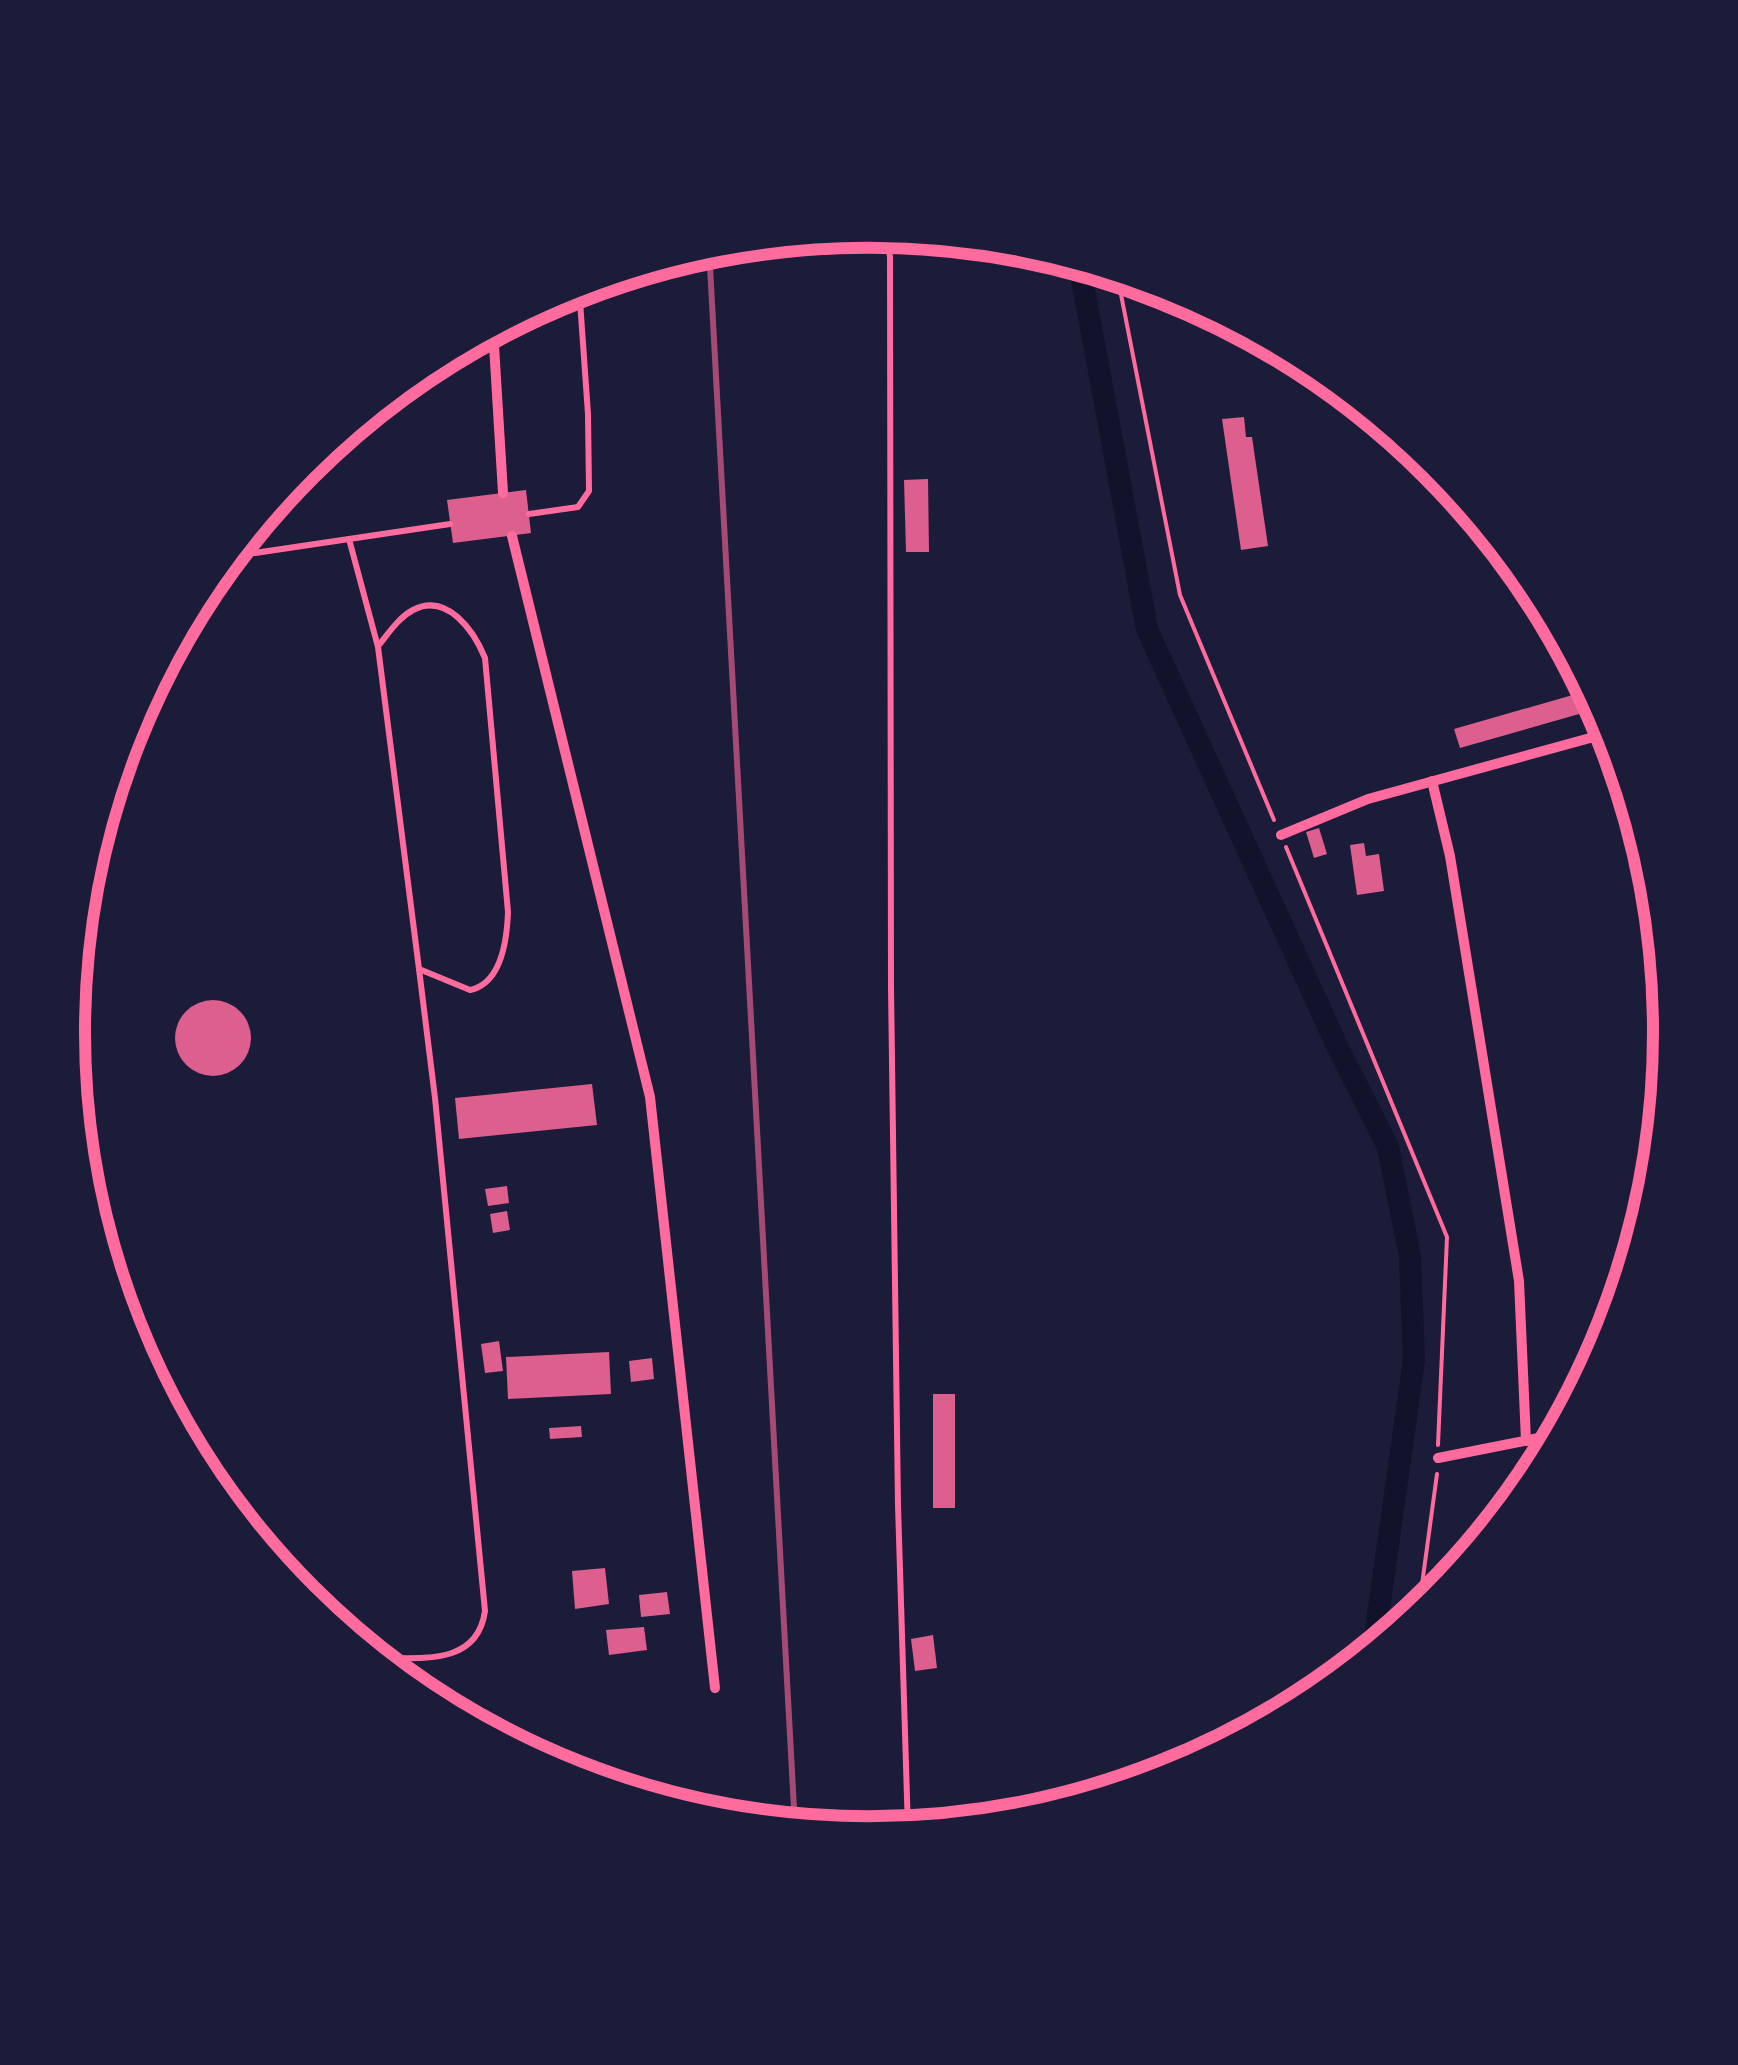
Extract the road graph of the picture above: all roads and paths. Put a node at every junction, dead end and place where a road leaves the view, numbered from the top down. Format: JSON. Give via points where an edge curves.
{"nodes":[{"id":1,"x":889,"y":249,"type":"edge"},
{"id":2,"x":1120,"y":290,"type":"edge"},
{"id":3,"x":581,"y":303,"type":"edge"},
{"id":4,"x":493,"y":345,"type":"edge"},
{"id":5,"x":503,"y":493,"type":"dead end"},
{"id":6,"x":529,"y":514,"type":"dead end"},
{"id":7,"x":450,"y":524,"type":"dead end"},
{"id":8,"x":512,"y":536,"type":"dead end"},
{"id":9,"x":349,"y":539,"type":"junction"},
{"id":10,"x":250,"y":552,"type":"edge"},
{"id":11,"x":378,"y":646,"type":"junction"},
{"id":12,"x":1595,"y":737,"type":"edge"},
{"id":13,"x":1432,"y":782,"type":"junction"},
{"id":14,"x":1281,"y":836,"type":"junction"},
{"id":15,"x":419,"y":969,"type":"junction"},
{"id":16,"x":1540,"y":1438,"type":"edge"},
{"id":17,"x":1526,"y":1441,"type":"junction"},
{"id":18,"x":1438,"y":1458,"type":"junction"},
{"id":19,"x":1421,"y":1589,"type":"edge"},
{"id":20,"x":397,"y":1657,"type":"edge"},
{"id":21,"x":715,"y":1688,"type":"dead end"},
{"id":22,"x":908,"y":1815,"type":"edge"}],
"edges":[{"from":1,"to":22,"type":"lane","via":[[891,987]]},
{"from":2,"to":14,"type":"path","via":[[1180,594]]},
{"from":3,"to":6,"type":"lane","via":[[589,491],[578,507]]},
{"from":4,"to":5,"type":"street"},
{"from":7,"to":9,"type":"lane"},
{"from":8,"to":21,"type":"street","via":[[650,1097]]},
{"from":9,"to":10,"type":"lane"},
{"from":9,"to":11,"type":"lane"},
{"from":11,"to":15,"type":"lane"},
{"from":11,"to":15,"type":"lane","via":[[400,618],[417,607],[436,607],[467,623],[485,658],[507,936],[490,978],[476,989]]},
{"from":12,"to":13,"type":"street"},
{"from":13,"to":14,"type":"street"},
{"from":13,"to":17,"type":"street","via":[[1450,856],[1519,1281]]},
{"from":14,"to":18,"type":"path","via":[[1447,1237]]},
{"from":15,"to":20,"type":"lane","via":[[485,1611],[483,1625],[464,1649],[449,1656]]},
{"from":16,"to":17,"type":"street"},
{"from":17,"to":18,"type":"street"},
{"from":18,"to":19,"type":"path"}]}
